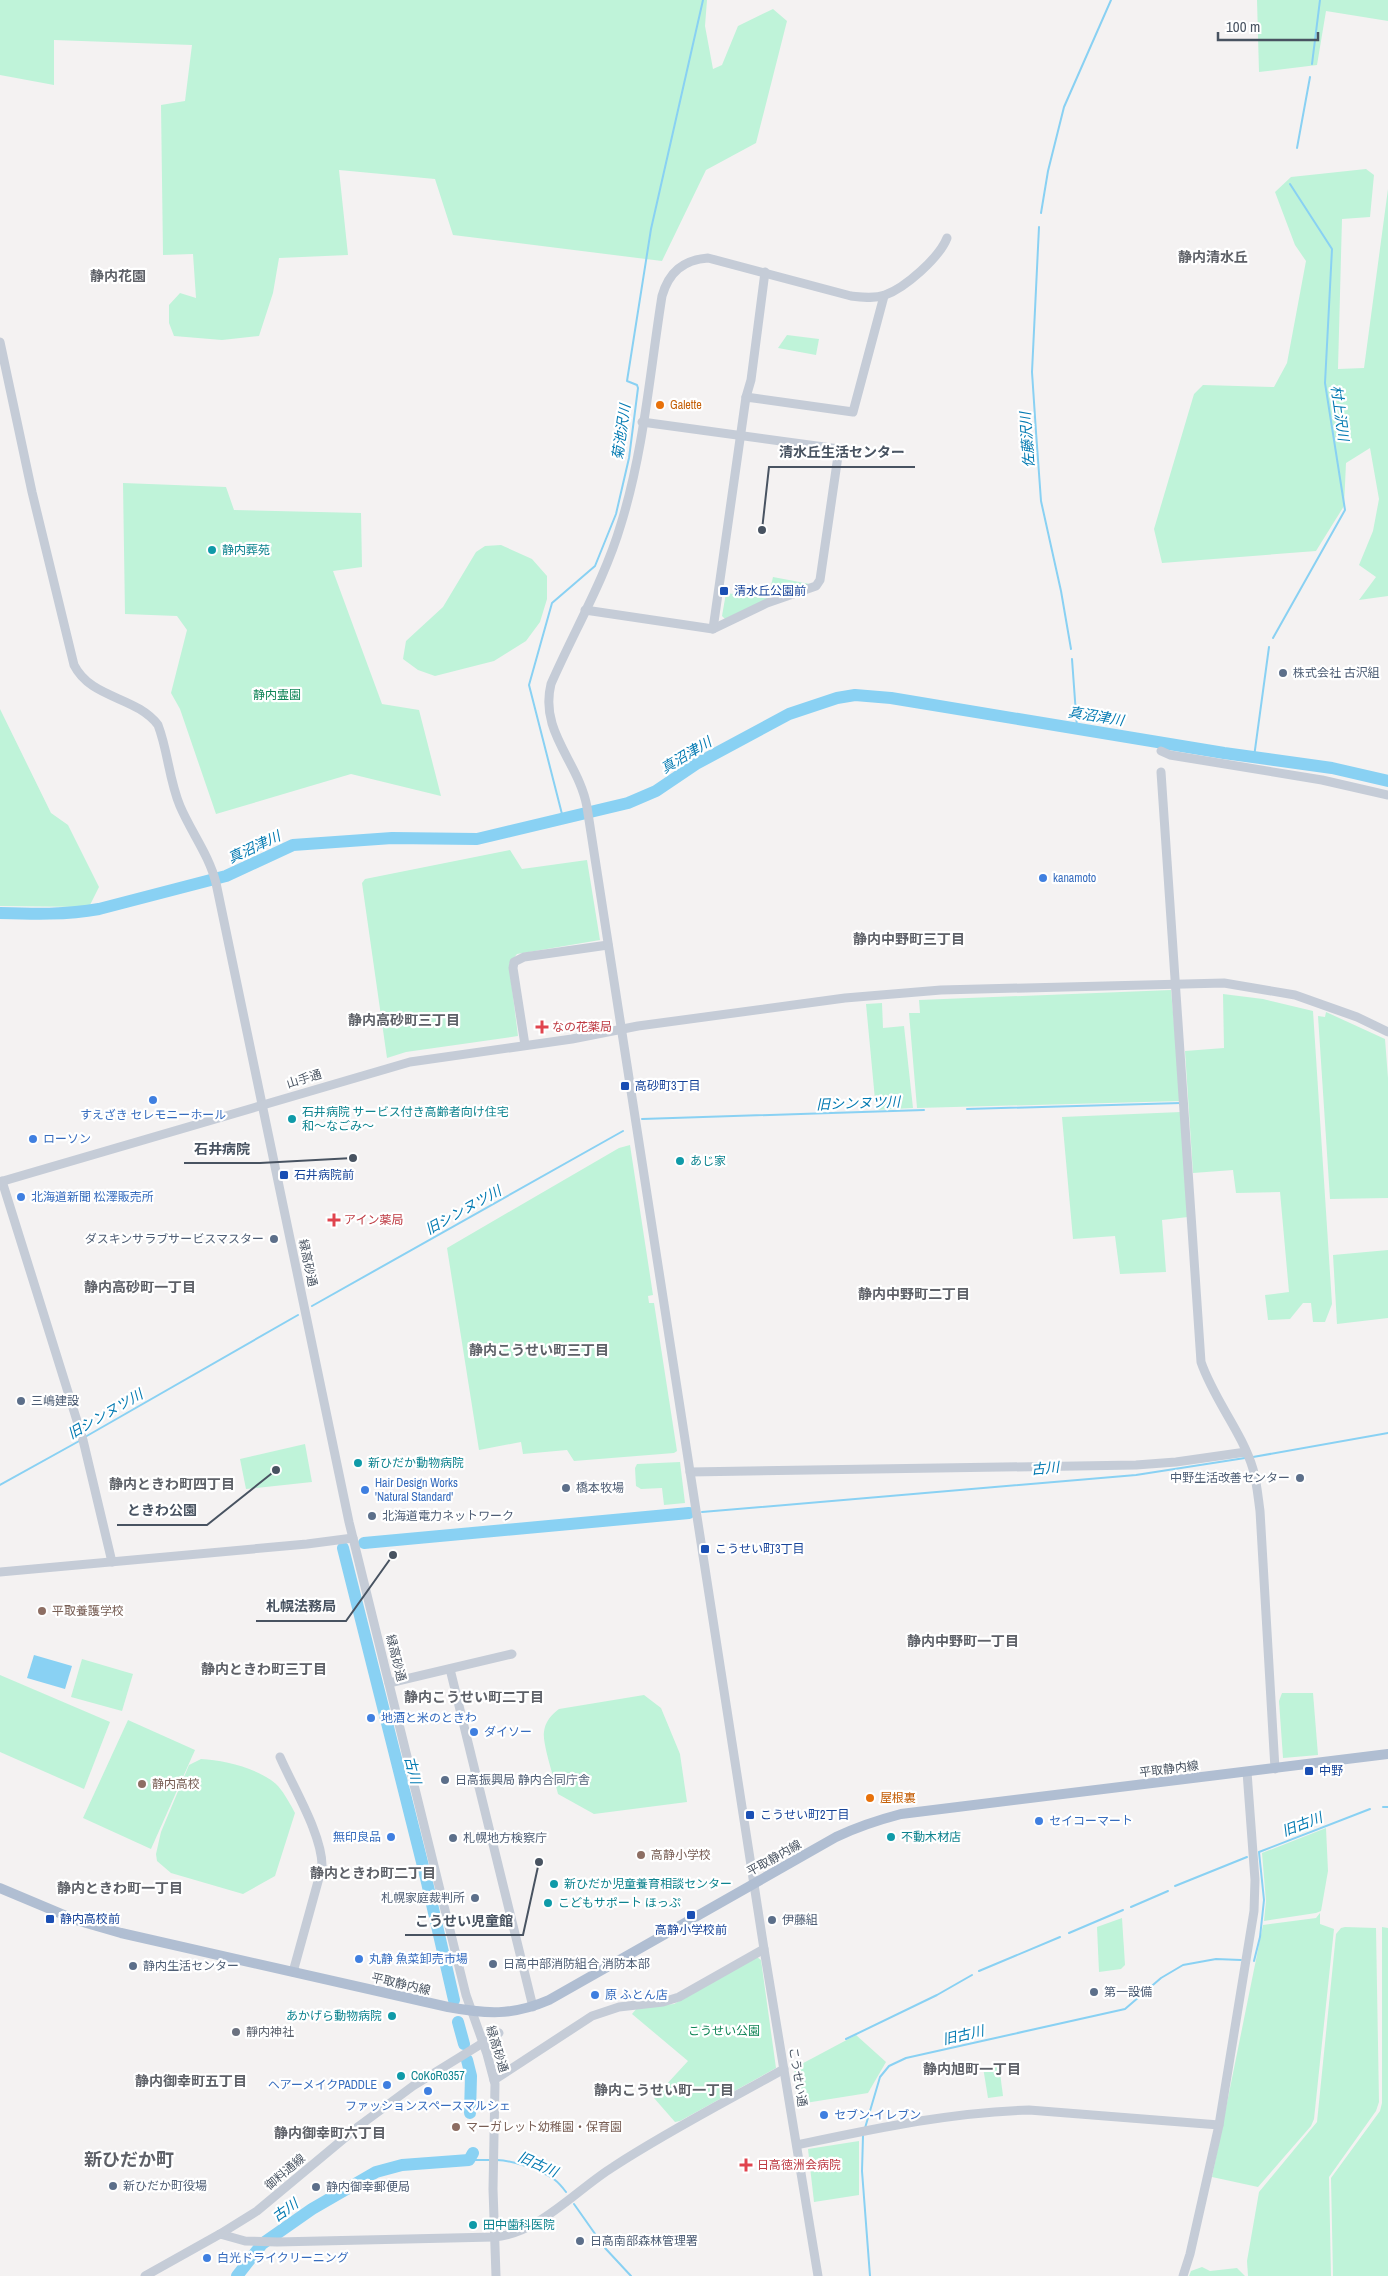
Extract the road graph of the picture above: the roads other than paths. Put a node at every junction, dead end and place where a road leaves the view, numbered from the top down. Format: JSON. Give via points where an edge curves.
{"nodes":[{"id":1,"x":947,"y":238,"type":"dead end"},
{"id":2,"x":765,"y":272,"type":"junction"},
{"id":3,"x":884,"y":296,"type":"junction"},
{"id":4,"x":0,"y":342,"type":"edge"},
{"id":5,"x":746,"y":397,"type":"junction"},
{"id":6,"x":642,"y":422,"type":"junction"},
{"id":7,"x":741,"y":435,"type":"junction"},
{"id":8,"x":585,"y":610,"type":"junction"},
{"id":9,"x":714,"y":629,"type":"junction"},
{"id":10,"x":1161,"y":752,"type":"dead end"},
{"id":11,"x":1161,"y":772,"type":"dead end"},
{"id":12,"x":1388,"y":795,"type":"edge"},
{"id":13,"x":608,"y":945,"type":"junction"},
{"id":14,"x":1176,"y":983,"type":"junction"},
{"id":15,"x":622,"y":1030,"type":"junction"},
{"id":16,"x":1388,"y":1032,"type":"edge"},
{"id":17,"x":525,"y":1045,"type":"junction"},
{"id":18,"x":262,"y":1105,"type":"junction"},
{"id":19,"x":1,"y":1182,"type":"edge"},
{"id":20,"x":1246,"y":1452,"type":"junction"},
{"id":21,"x":690,"y":1472,"type":"junction"},
{"id":22,"x":353,"y":1538,"type":"junction"},
{"id":23,"x":112,"y":1562,"type":"junction"},
{"id":24,"x":0,"y":1572,"type":"edge"},
{"id":25,"x":512,"y":1654,"type":"dead end"},
{"id":26,"x":450,"y":1669,"type":"junction"},
{"id":27,"x":389,"y":1683,"type":"junction"},
{"id":28,"x":1388,"y":1754,"type":"edge"},
{"id":29,"x":280,"y":1757,"type":"dead end"},
{"id":30,"x":1275,"y":1769,"type":"junction"},
{"id":31,"x":1247,"y":1772,"type":"junction"},
{"id":32,"x":754,"y":1883,"type":"junction"},
{"id":33,"x":0,"y":1888,"type":"edge"},
{"id":34,"x":764,"y":1949,"type":"junction"},
{"id":35,"x":292,"y":1972,"type":"junction"},
{"id":36,"x":533,"y":2007,"type":"junction"},
{"id":37,"x":472,"y":2011,"type":"junction"},
{"id":38,"x":498,"y":2033,"type":"dead end"},
{"id":39,"x":483,"y":2042,"type":"junction"},
{"id":40,"x":784,"y":2069,"type":"junction"},
{"id":41,"x":494,"y":2080,"type":"junction"},
{"id":42,"x":1219,"y":2125,"type":"junction"},
{"id":43,"x":797,"y":2144,"type":"junction"},
{"id":44,"x":220,"y":2234,"type":"junction"},
{"id":45,"x":494,"y":2237,"type":"junction"},
{"id":46,"x":146,"y":2276,"type":"edge"},
{"id":47,"x":496,"y":2276,"type":"edge"},
{"id":48,"x":818,"y":2276,"type":"edge"},
{"id":49,"x":1183,"y":2276,"type":"edge"}],
"edges":[{"from":1,"to":3,"type":"street","via":[[930,261],[903,287]]},
{"from":2,"to":3,"type":"street","name":"こうせい通","via":[[851,296]]},
{"from":2,"to":5,"type":"street"},
{"from":2,"to":6,"type":"street","name":"こうせい通","via":[[708,258],[686,262],[673,273],[662,296]]},
{"from":3,"to":5,"type":"street","via":[[853,412]]},
{"from":4,"to":18,"type":"street","name":"緑高砂通","via":[[74,665],[91,684],[137,706],[158,725],[180,806],[213,872]]},
{"from":5,"to":7,"type":"street"},
{"from":6,"to":7,"type":"street"},
{"from":6,"to":8,"type":"street","name":"こうせい通","via":[[621,524]]},
{"from":7,"to":9,"type":"street"},
{"from":7,"to":9,"type":"street","via":[[839,449],[822,569],[816,586]]},
{"from":8,"to":9,"type":"street"},
{"from":8,"to":13,"type":"street","name":"こうせい通","via":[[551,684],[548,707],[554,732],[580,780],[587,807]]},
{"from":10,"to":12,"type":"street"},
{"from":11,"to":14,"type":"street"},
{"from":13,"to":15,"type":"street","name":"こうせい通"},
{"from":13,"to":17,"type":"street","via":[[524,957],[514,962]]},
{"from":14,"to":15,"type":"street","name":"山手通","via":[[883,994]]},
{"from":14,"to":16,"type":"street","name":"山手通","via":[[1224,983],[1295,995]]},
{"from":14,"to":20,"type":"street","via":[[1202,1362],[1211,1388]]},
{"from":15,"to":17,"type":"street","name":"山手通"},
{"from":15,"to":21,"type":"street","name":"こうせい通"},
{"from":17,"to":18,"type":"street","name":"山手通","via":[[410,1062]]},
{"from":18,"to":19,"type":"street","name":"山手通"},
{"from":18,"to":22,"type":"street","name":"緑高砂通"},
{"from":19,"to":23,"type":"street","via":[[82,1438]]},
{"from":20,"to":21,"type":"street","via":[[1136,1465]]},
{"from":20,"to":30,"type":"street","via":[[1256,1481],[1260,1511]]},
{"from":21,"to":32,"type":"street","name":"こうせい通"},
{"from":22,"to":23,"type":"street"},
{"from":22,"to":27,"type":"street","name":"緑高砂通"},
{"from":23,"to":24,"type":"street"},
{"from":25,"to":26,"type":"street"},
{"from":26,"to":27,"type":"street"},
{"from":26,"to":36,"type":"street"},
{"from":27,"to":37,"type":"street","name":"緑高砂通"},
{"from":28,"to":30,"type":"main road","name":"平取静内線"},
{"from":29,"to":35,"type":"street","via":[[318,1838],[322,1854],[322,1867]]},
{"from":30,"to":31,"type":"main road","name":"平取静内線"},
{"from":31,"to":32,"type":"main road","name":"平取静内線","via":[[881,1819],[836,1837]]},
{"from":31,"to":42,"type":"street","via":[[1254,1911]]},
{"from":32,"to":34,"type":"street","name":"こうせい通"},
{"from":32,"to":36,"type":"main road","name":"平取静内線"},
{"from":33,"to":35,"type":"main road","name":"平取静内線","via":[[103,1929]]},
{"from":34,"to":40,"type":"street","name":"こうせい通"},
{"from":34,"to":41,"type":"street","via":[[679,1997],[592,2016]]},
{"from":35,"to":37,"type":"main road","name":"平取静内線"},
{"from":36,"to":37,"type":"main road","name":"平取静内線","via":[[500,2013]]},
{"from":37,"to":39,"type":"street","name":"緑高砂通"},
{"from":38,"to":39,"type":"street","name":"御料通線"},
{"from":39,"to":41,"type":"street","name":"緑高砂通"},
{"from":39,"to":44,"type":"street","name":"御料通線","via":[[413,2086],[263,2206]]},
{"from":40,"to":43,"type":"street","name":"こうせい通"},
{"from":40,"to":45,"type":"street","via":[[612,2167],[528,2227],[507,2236]]},
{"from":41,"to":45,"type":"street","name":"緑高砂通"},
{"from":42,"to":43,"type":"street","via":[[1029,2110],[982,2112]]},
{"from":42,"to":49,"type":"street"},
{"from":43,"to":48,"type":"street","name":"こうせい通"},
{"from":44,"to":45,"type":"street","via":[[244,2242]]},
{"from":44,"to":46,"type":"street","name":"御料通線"},
{"from":45,"to":47,"type":"street","name":"緑高砂通"}]}
